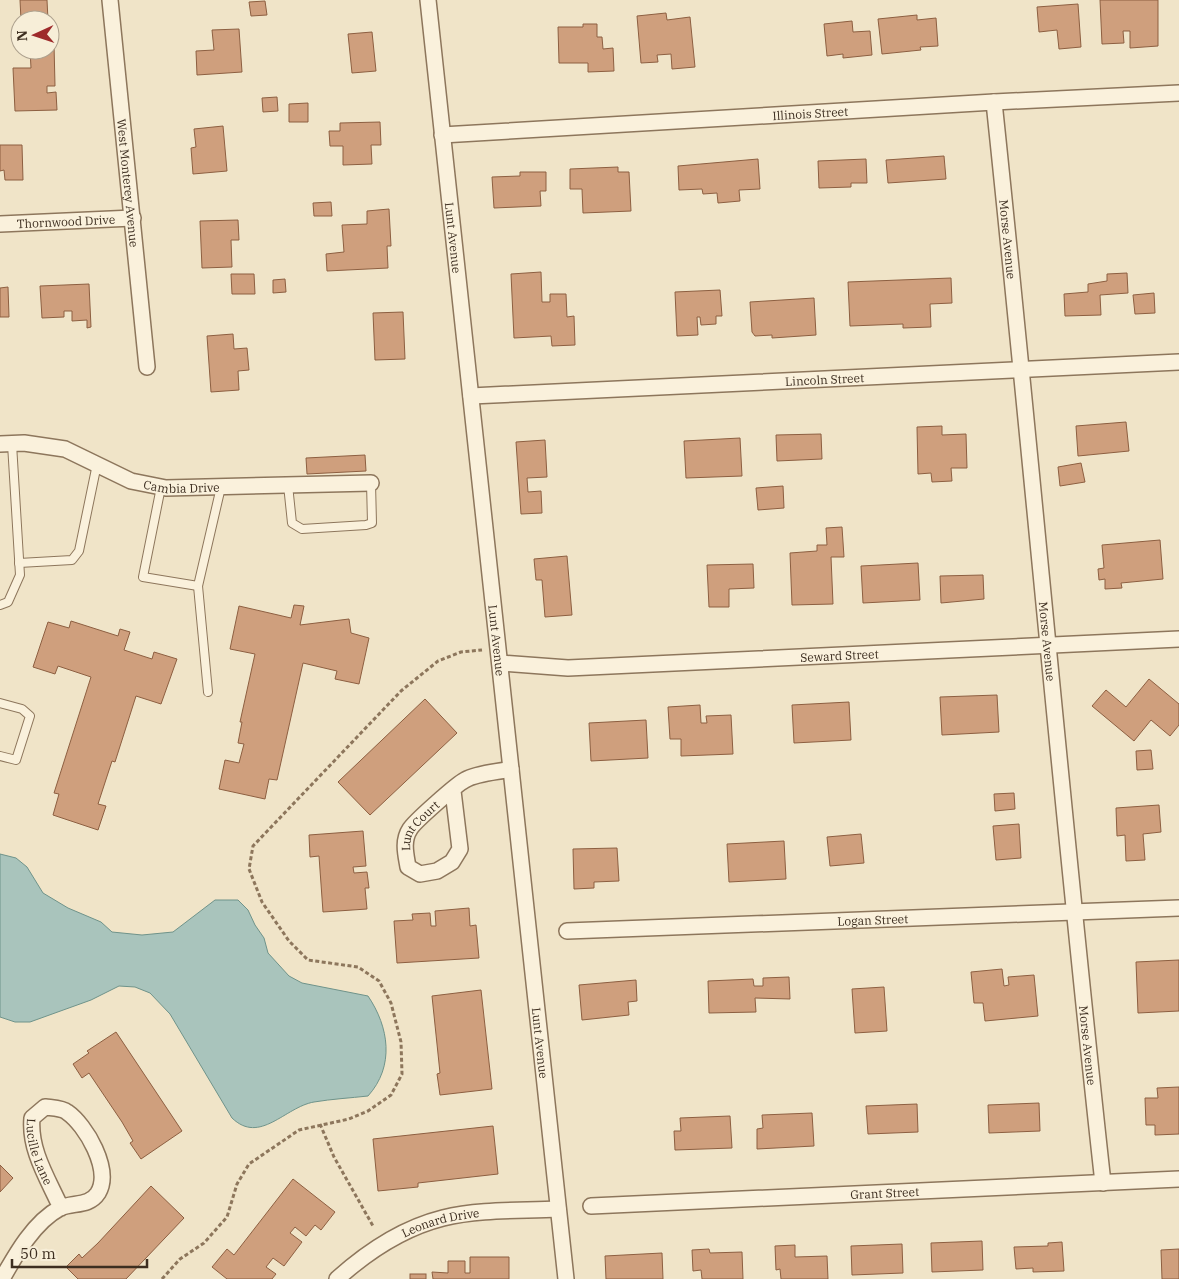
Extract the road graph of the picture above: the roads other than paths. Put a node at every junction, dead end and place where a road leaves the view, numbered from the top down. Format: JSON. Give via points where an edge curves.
{"nodes":[{"id":1,"x":110,"y":0,"type":"edge"},
{"id":2,"x":428,"y":0,"type":"edge"},
{"id":3,"x":1179,"y":93,"type":"edge"},
{"id":4,"x":994,"y":102,"type":"junction"},
{"id":5,"x":442,"y":135,"type":"junction"},
{"id":6,"x":133,"y":218,"type":"junction"},
{"id":7,"x":0,"y":224,"type":"edge"},
{"id":8,"x":1179,"y":362,"type":"edge"},
{"id":9,"x":147,"y":367,"type":"dead end"},
{"id":10,"x":1022,"y":370,"type":"junction"},
{"id":11,"x":471,"y":396,"type":"junction"},
{"id":12,"x":6,"y":444,"type":"edge"},
{"id":13,"x":97,"y":464,"type":"junction"},
{"id":14,"x":371,"y":483,"type":"joint"},
{"id":15,"x":288,"y":485,"type":"junction"},
{"id":16,"x":220,"y":486,"type":"junction"},
{"id":17,"x":161,"y":487,"type":"junction"},
{"id":18,"x":19,"y":563,"type":"junction"},
{"id":19,"x":198,"y":586,"type":"junction"},
{"id":20,"x":0,"y":605,"type":"edge"},
{"id":21,"x":1179,"y":638,"type":"edge"},
{"id":22,"x":1049,"y":645,"type":"junction"},
{"id":23,"x":500,"y":663,"type":"junction"},
{"id":24,"x":208,"y":692,"type":"dead end"},
{"id":25,"x":0,"y":703,"type":"edge"},
{"id":26,"x":0,"y":756,"type":"edge"},
{"id":27,"x":511,"y":769,"type":"junction"},
{"id":28,"x":452,"y":791,"type":"junction"},
{"id":29,"x":1179,"y":908,"type":"edge"},
{"id":30,"x":1073,"y":912,"type":"junction"},
{"id":31,"x":567,"y":930,"type":"dead end"},
{"id":32,"x":1179,"y":1179,"type":"edge"},
{"id":33,"x":1103,"y":1183,"type":"junction"},
{"id":34,"x":591,"y":1206,"type":"dead end"},
{"id":35,"x":61,"y":1208,"type":"junction"},
{"id":36,"x":558,"y":1208,"type":"junction"},
{"id":37,"x":2,"y":1279,"type":"edge"},
{"id":38,"x":337,"y":1279,"type":"edge"},
{"id":39,"x":566,"y":1279,"type":"edge"}],
"edges":[{"from":1,"to":6,"type":"street","name":"West Monterey Avenue"},
{"from":2,"to":5,"type":"street","name":"Lunt Avenue"},
{"from":3,"to":4,"type":"street","name":"Illinois Street"},
{"from":4,"to":5,"type":"street","name":"Illinois Street"},
{"from":4,"to":10,"type":"street","name":"Morse Avenue"},
{"from":5,"to":11,"type":"street","name":"Lunt Avenue"},
{"from":6,"to":7,"type":"street","name":"Thornwood Drive"},
{"from":6,"to":9,"type":"street","name":"West Monterey Avenue"},
{"from":8,"to":10,"type":"street","name":"Lincoln Street"},
{"from":10,"to":11,"type":"street","name":"Lincoln Street"},
{"from":10,"to":22,"type":"street","name":"Morse Avenue"},
{"from":11,"to":23,"type":"street","name":"Lunt Avenue"},
{"from":12,"to":13,"type":"street","name":"Cambia Drive","via":[[24,443],[65,449]]},
{"from":12,"to":18,"type":"lane"},
{"from":13,"to":17,"type":"street","name":"Cambia Drive","via":[[131,481]]},
{"from":13,"to":18,"type":"lane","via":[[79,552],[72,560]]},
{"from":14,"to":15,"type":"street","name":"Cambia Drive"},
{"from":14,"to":15,"type":"lane","via":[[372,523],[302,529],[292,523]]},
{"from":15,"to":16,"type":"street","name":"Cambia Drive"},
{"from":16,"to":17,"type":"street","name":"Cambia Drive"},
{"from":16,"to":19,"type":"lane"},
{"from":17,"to":19,"type":"lane","via":[[143,577]]},
{"from":18,"to":20,"type":"lane","via":[[20,575],[8,602]]},
{"from":19,"to":24,"type":"lane"},
{"from":21,"to":22,"type":"street","name":"Seward Street"},
{"from":22,"to":23,"type":"street","name":"Seward Street","via":[[568,668]]},
{"from":22,"to":30,"type":"street","name":"Morse Avenue"},
{"from":23,"to":27,"type":"street","name":"Lunt Avenue"},
{"from":25,"to":26,"type":"lane","via":[[22,709],[30,716],[16,760]]},
{"from":27,"to":28,"type":"street","name":"Lunt Court","via":[[466,779]]},
{"from":27,"to":36,"type":"street","name":"Lunt Avenue"},
{"from":28,"to":28,"type":"street","name":"Lunt Court","via":[[460,849],[452,862],[437,871],[420,874],[408,868],[405,845],[410,829]]},
{"from":29,"to":30,"type":"street","name":"Logan Street"},
{"from":30,"to":31,"type":"street","name":"Logan Street"},
{"from":30,"to":33,"type":"street","name":"Morse Avenue"},
{"from":32,"to":33,"type":"street","name":"Grant Street"},
{"from":33,"to":34,"type":"street","name":"Grant Street"},
{"from":35,"to":35,"type":"street","name":"Lucille Lane","via":[[31,1134],[32,1118],[45,1107],[66,1110],[83,1126],[102,1169],[98,1192],[87,1203]]},
{"from":35,"to":37,"type":"street","name":"Lucille Lane","via":[[43,1221]]},
{"from":36,"to":38,"type":"street","name":"Leonard Drive","via":[[474,1213],[442,1219],[394,1238],[360,1258]]},
{"from":36,"to":39,"type":"street","name":"Lunt Avenue"}]}
